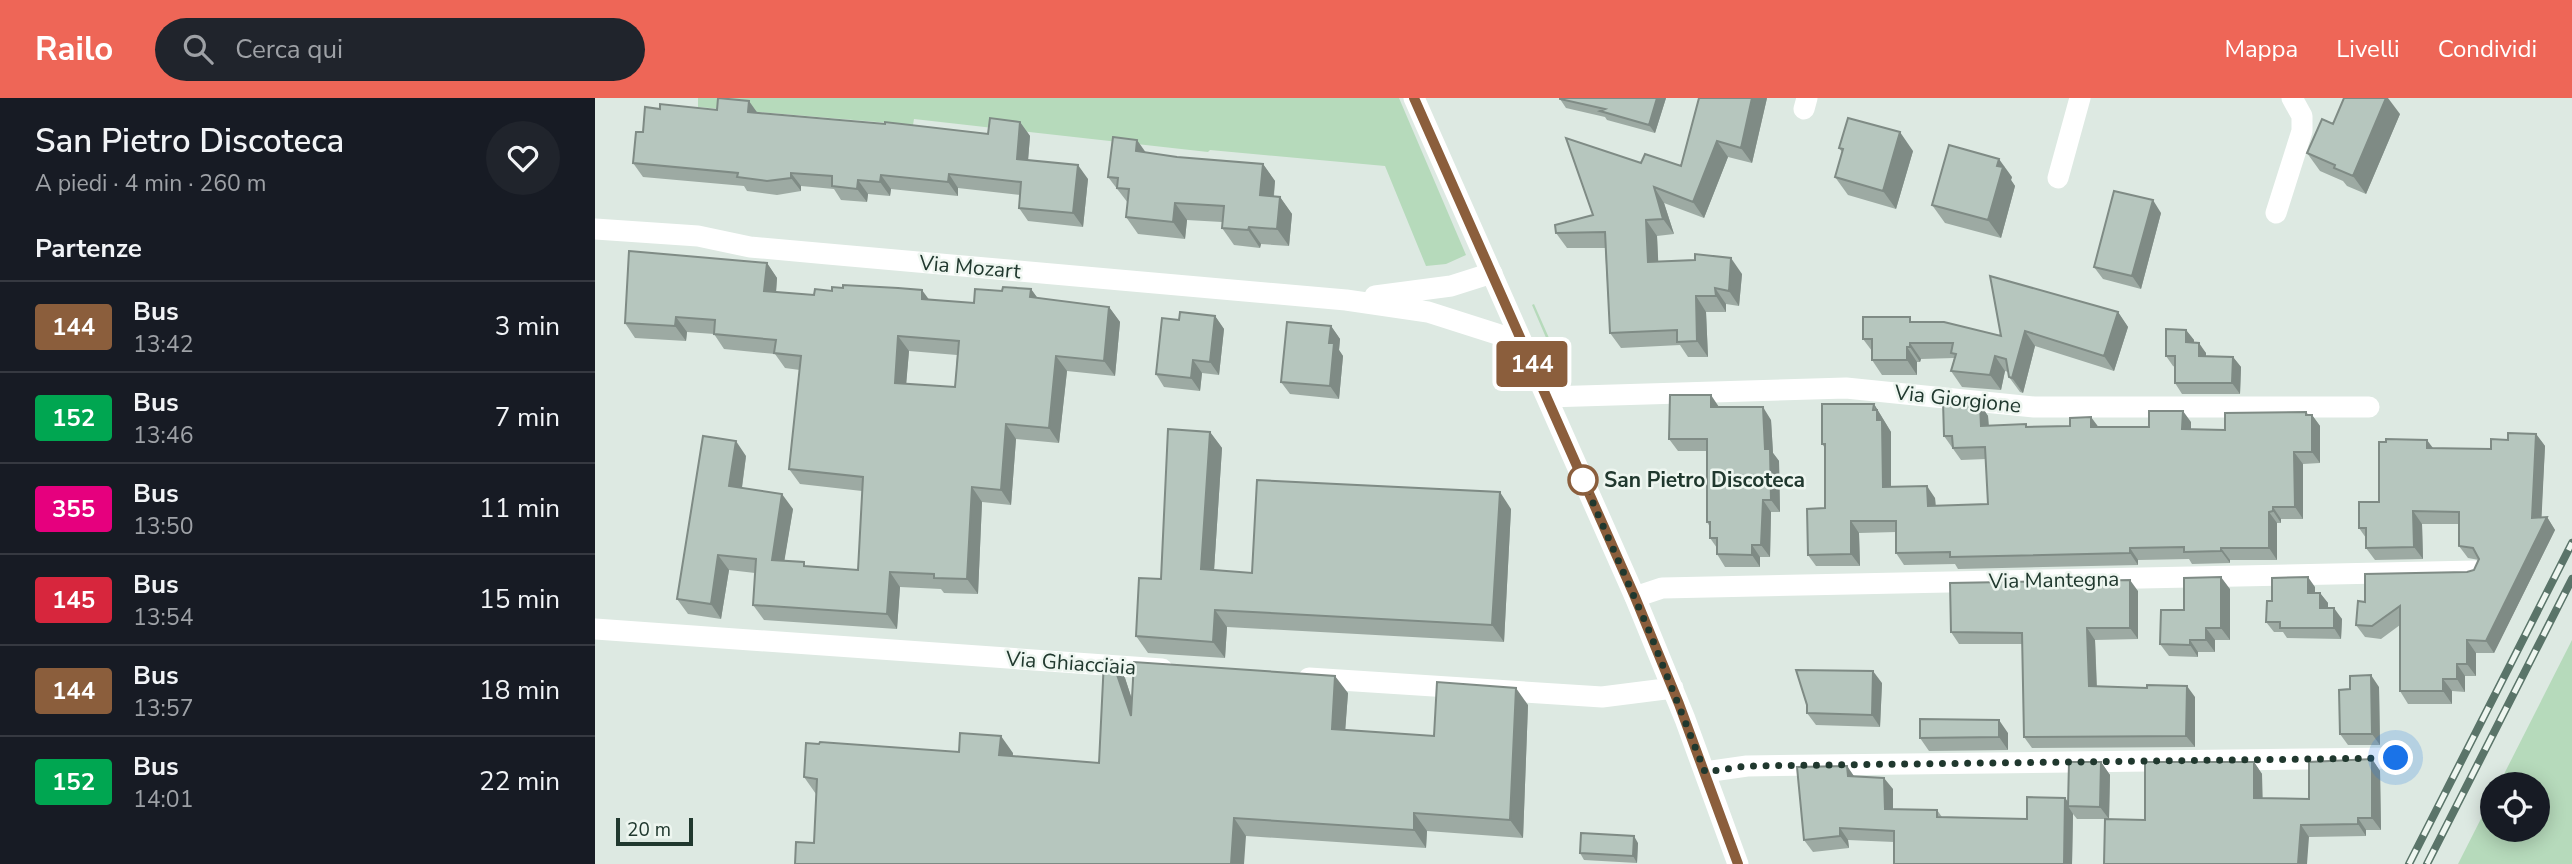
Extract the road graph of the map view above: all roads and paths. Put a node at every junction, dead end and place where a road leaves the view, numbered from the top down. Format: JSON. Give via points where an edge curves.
{"nodes":[{"id":1,"x":1414,"y":98,"type":"edge"},
{"id":2,"x":2080,"y":98,"type":"edge"},
{"id":3,"x":2292,"y":98,"type":"edge"},
{"id":4,"x":2058,"y":178,"type":"dead end"},
{"id":5,"x":2276,"y":213,"type":"dead end"},
{"id":6,"x":595,"y":229,"type":"edge"},
{"id":7,"x":1492,"y":273,"type":"junction"},
{"id":8,"x":1346,"y":300,"type":"junction"},
{"id":9,"x":1522,"y":342,"type":"junction"},
{"id":10,"x":1547,"y":397,"type":"junction"},
{"id":11,"x":2369,"y":407,"type":"dead end"},
{"id":12,"x":2475,"y":571,"type":"edge"},
{"id":13,"x":1635,"y":597,"type":"junction"},
{"id":14,"x":595,"y":629,"type":"edge"},
{"id":15,"x":1178,"y":670,"type":"edge"},
{"id":16,"x":1287,"y":677,"type":"edge"},
{"id":17,"x":1673,"y":688,"type":"junction"},
{"id":18,"x":2396,"y":758,"type":"dead end"},
{"id":19,"x":1705,"y":772,"type":"junction"},
{"id":20,"x":1738,"y":864,"type":"edge"}],
"edges":[{"from":1,"to":7,"type":"street"},
{"from":2,"to":4,"type":"street"},
{"from":3,"to":5,"type":"street","via":[[2302,116],[2302,131]]},
{"from":6,"to":8,"type":"street","name":"Via Mozart"},
{"from":7,"to":8,"type":"street","name":"Via Mozart","via":[[1451,286]]},
{"from":7,"to":9,"type":"street"},
{"from":8,"to":9,"type":"street","name":"Via Mozart","via":[[1428,312]]},
{"from":9,"to":10,"type":"street"},
{"from":10,"to":11,"type":"street","name":"Via Giorgione","via":[[1846,388],[2034,407]]},
{"from":10,"to":13,"type":"street"},
{"from":12,"to":13,"type":"street","name":"Via Mantegna","via":[[1662,588]]},
{"from":13,"to":17,"type":"street"},
{"from":14,"to":15,"type":"street","name":"Via Ghiacciaia"},
{"from":16,"to":17,"type":"street","via":[[1602,697]]},
{"from":17,"to":19,"type":"street"},
{"from":18,"to":19,"type":"street","via":[[1761,766]]},
{"from":19,"to":20,"type":"street"}]}
